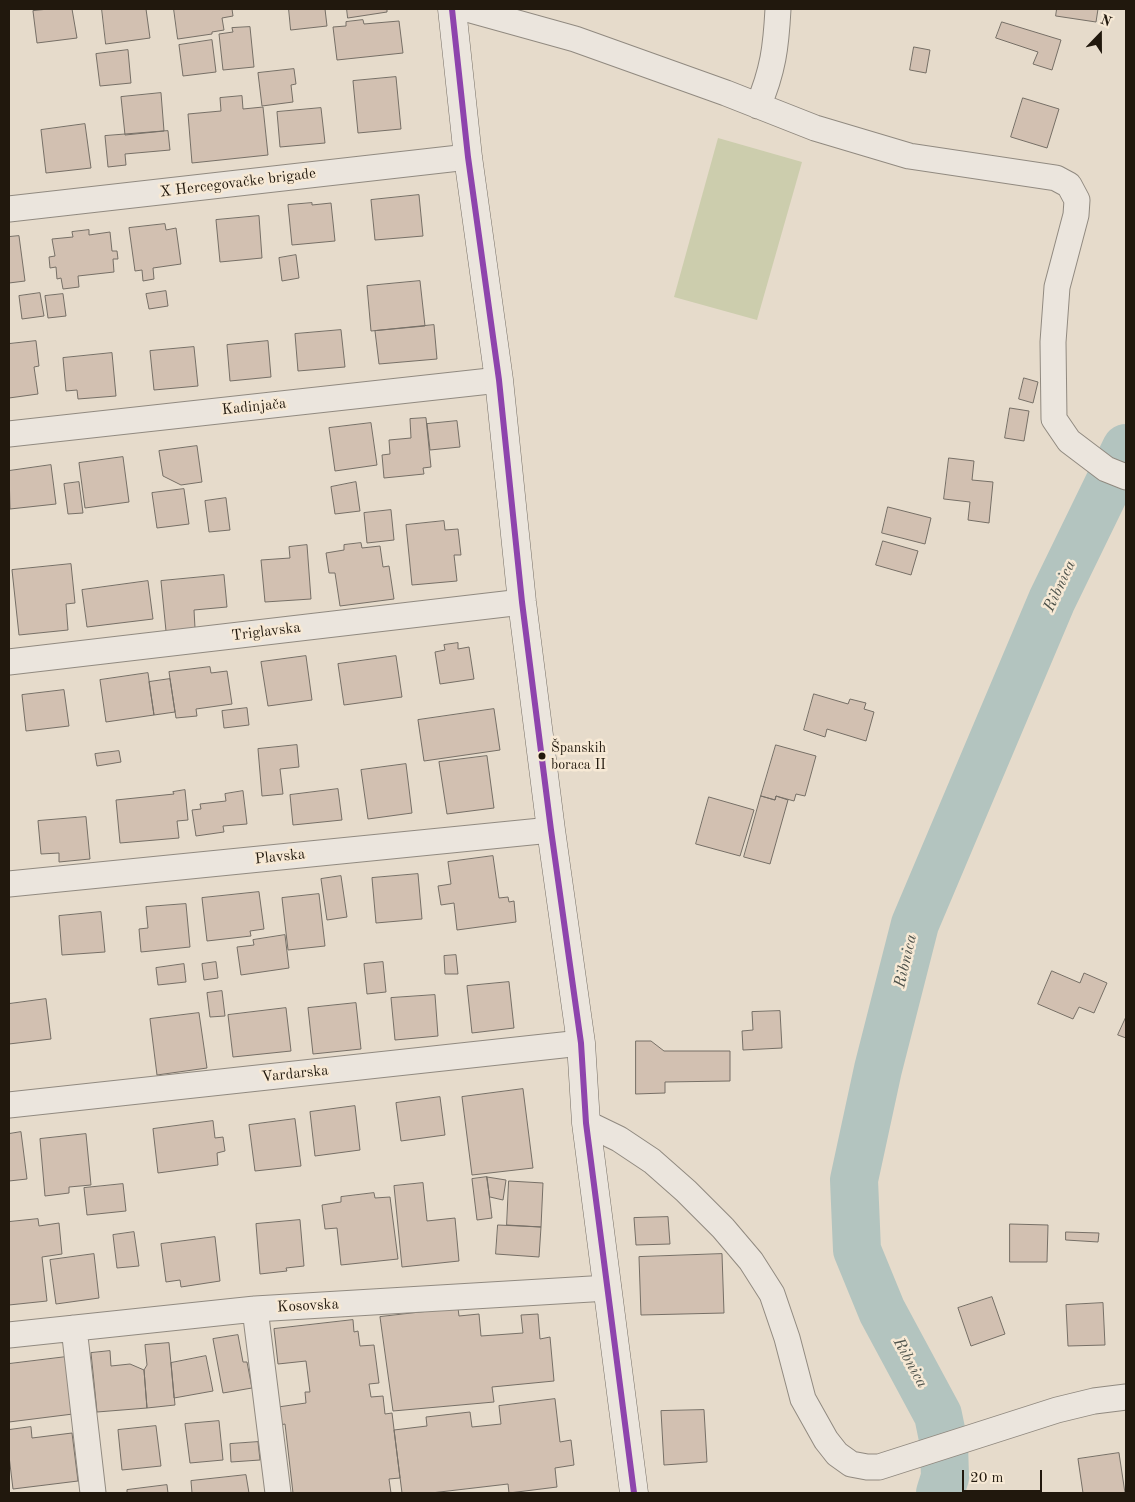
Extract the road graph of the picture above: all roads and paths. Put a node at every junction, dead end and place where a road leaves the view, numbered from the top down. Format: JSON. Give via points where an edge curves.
{"nodes":[{"id":1,"x":452,"y":9,"type":"edge"},
{"id":2,"x":467,"y":9,"type":"edge"},
{"id":3,"x":778,"y":9,"type":"edge"},
{"id":4,"x":758,"y":106,"type":"junction"},
{"id":5,"x":468,"y":156,"type":"junction"},
{"id":6,"x":9,"y":209,"type":"edge"},
{"id":7,"x":499,"y":380,"type":"junction"},
{"id":8,"x":9,"y":434,"type":"edge"},
{"id":9,"x":1116,"y":473,"type":"edge"},
{"id":10,"x":522,"y":602,"type":"junction"},
{"id":11,"x":9,"y":662,"type":"edge"},
{"id":12,"x":551,"y":830,"type":"junction"},
{"id":13,"x":9,"y":884,"type":"edge"},
{"id":14,"x":581,"y":1043,"type":"junction"},
{"id":15,"x":9,"y":1105,"type":"edge"},
{"id":16,"x":586,"y":1123,"type":"junction"},
{"id":17,"x":608,"y":1288,"type":"junction"},
{"id":18,"x":254,"y":1309,"type":"junction"},
{"id":19,"x":74,"y":1328,"type":"junction"},
{"id":20,"x":9,"y":1334,"type":"edge"},
{"id":21,"x":1126,"y":1397,"type":"edge"},
{"id":22,"x":93,"y":1493,"type":"edge"},
{"id":23,"x":278,"y":1493,"type":"edge"},
{"id":24,"x":634,"y":1493,"type":"edge"}],
"edges":[{"from":1,"to":5,"type":"main road"},
{"from":2,"to":4,"type":"street","via":[[575,40]]},
{"from":3,"to":4,"type":"street","via":[[773,62]]},
{"from":4,"to":9,"type":"street","via":[[814,128],[909,156],[1056,178],[1068,185],[1077,200],[1057,287],[1053,342],[1054,419],[1069,441]]},
{"from":5,"to":6,"type":"street","name":"X Hercegovačke brigade"},
{"from":5,"to":7,"type":"main road"},
{"from":7,"to":8,"type":"street","name":"Kadinjača"},
{"from":7,"to":10,"type":"main road"},
{"from":10,"to":11,"type":"street","name":"Triglavska"},
{"from":10,"to":12,"type":"main road"},
{"from":12,"to":13,"type":"street","name":"Plavska"},
{"from":12,"to":14,"type":"main road"},
{"from":14,"to":15,"type":"street","name":"Vardarska"},
{"from":14,"to":16,"type":"main road"},
{"from":16,"to":17,"type":"main road"},
{"from":16,"to":21,"type":"street","via":[[619,1138],[652,1161],[723,1228],[751,1261],[772,1294],[803,1398],[826,1440],[851,1464],[878,1467],[1058,1410]]},
{"from":17,"to":18,"type":"street","name":"Kosovska"},
{"from":17,"to":24,"type":"main road"},
{"from":18,"to":19,"type":"street","name":"Kosovska"},
{"from":18,"to":23,"type":"street"},
{"from":19,"to":20,"type":"street","name":"Kosovska"},
{"from":19,"to":22,"type":"street"}]}
